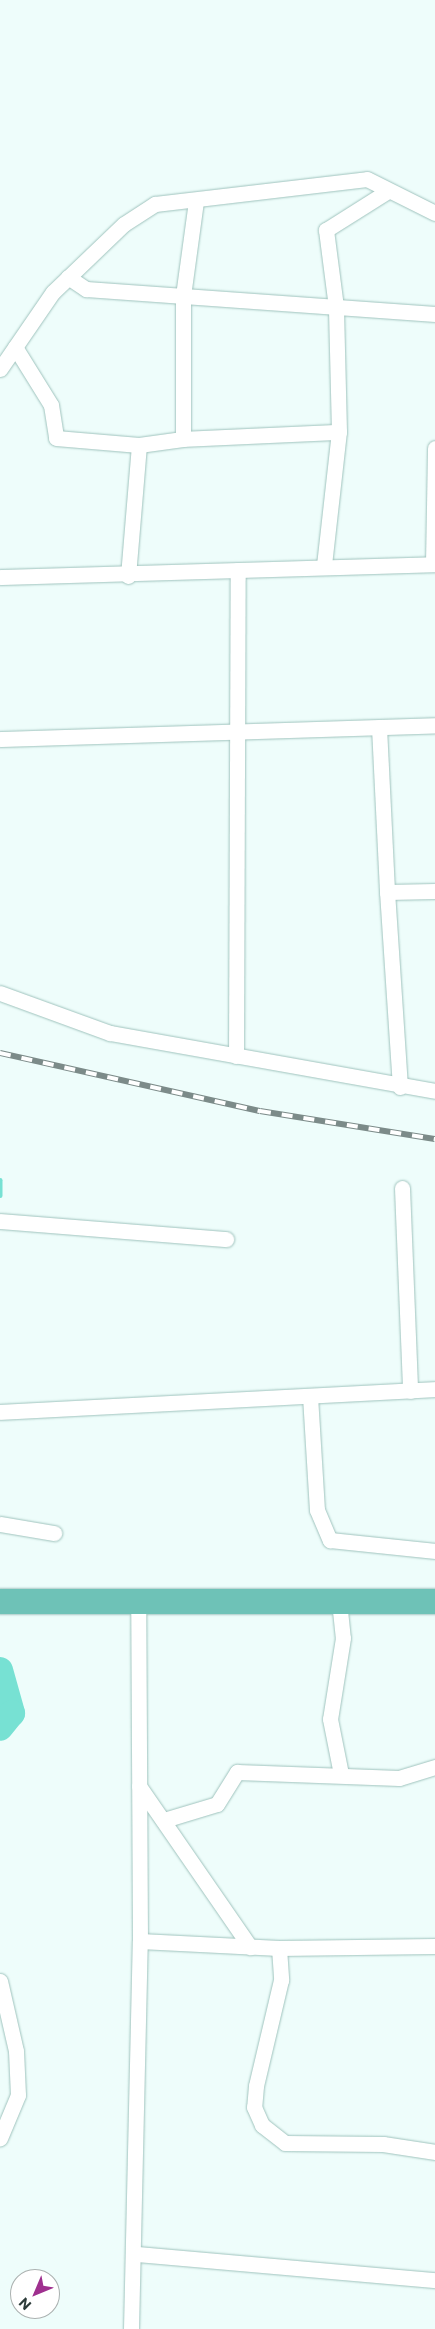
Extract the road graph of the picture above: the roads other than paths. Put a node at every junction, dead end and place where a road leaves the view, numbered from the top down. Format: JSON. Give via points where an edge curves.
{"nodes":[{"id":1,"x":386,"y":192,"type":"junction"},
{"id":2,"x":196,"y":201,"type":"junction"},
{"id":3,"x":435,"y":213,"type":"edge"},
{"id":4,"x":68,"y":277,"type":"junction"},
{"id":5,"x":183,"y":296,"type":"junction"},
{"id":6,"x":336,"y":307,"type":"junction"},
{"id":7,"x":435,"y":314,"type":"edge"},
{"id":8,"x":15,"y":347,"type":"junction"},
{"id":9,"x":0,"y":368,"type":"edge"},
{"id":10,"x":339,"y":432,"type":"junction"},
{"id":11,"x":183,"y":440,"type":"junction"},
{"id":12,"x":139,"y":444,"type":"junction"},
{"id":13,"x":435,"y":448,"type":"edge"},
{"id":14,"x":434,"y":564,"type":"edge"},
{"id":15,"x":324,"y":565,"type":"junction"},
{"id":16,"x":238,"y":570,"type":"junction"},
{"id":17,"x":0,"y":576,"type":"edge"},
{"id":18,"x":128,"y":576,"type":"junction"},
{"id":19,"x":435,"y":725,"type":"edge"},
{"id":20,"x":379,"y":727,"type":"junction"},
{"id":21,"x":240,"y":731,"type":"junction"},
{"id":22,"x":0,"y":739,"type":"edge"},
{"id":23,"x":435,"y":891,"type":"edge"},
{"id":24,"x":387,"y":892,"type":"junction"},
{"id":25,"x":0,"y":993,"type":"edge"},
{"id":26,"x":236,"y":1056,"type":"junction"},
{"id":27,"x":400,"y":1087,"type":"junction"},
{"id":28,"x":435,"y":1091,"type":"edge"},
{"id":29,"x":402,"y":1188,"type":"dead end"},
{"id":30,"x":0,"y":1221,"type":"edge"},
{"id":31,"x":226,"y":1239,"type":"dead end"},
{"id":32,"x":435,"y":1389,"type":"edge"},
{"id":33,"x":410,"y":1390,"type":"junction"},
{"id":34,"x":310,"y":1396,"type":"junction"},
{"id":35,"x":0,"y":1412,"type":"edge"},
{"id":36,"x":0,"y":1524,"type":"edge"},
{"id":37,"x":54,"y":1533,"type":"dead end"},
{"id":38,"x":435,"y":1551,"type":"edge"},
{"id":39,"x":138,"y":1601,"type":"junction"},
{"id":40,"x":339,"y":1601,"type":"junction"},
{"id":41,"x":435,"y":1601,"type":"edge"},
{"id":42,"x":0,"y":1602,"type":"edge"},
{"id":43,"x":435,"y":1767,"type":"edge"},
{"id":44,"x":341,"y":1774,"type":"junction"},
{"id":45,"x":139,"y":1786,"type":"junction"},
{"id":46,"x":164,"y":1820,"type":"junction"},
{"id":47,"x":140,"y":1941,"type":"junction"},
{"id":48,"x":250,"y":1946,"type":"junction"},
{"id":49,"x":435,"y":1946,"type":"edge"},
{"id":50,"x":279,"y":1948,"type":"junction"},
{"id":51,"x":0,"y":1981,"type":"edge"},
{"id":52,"x":6,"y":2115,"type":"edge"},
{"id":53,"x":0,"y":2138,"type":"edge"},
{"id":54,"x":435,"y":2152,"type":"edge"},
{"id":55,"x":136,"y":2254,"type":"junction"},
{"id":56,"x":435,"y":2280,"type":"edge"},
{"id":57,"x":131,"y":2329,"type":"edge"}],
"edges":[{"from":1,"to":2,"type":"street","via":[[372,181],[356,179],[246,190]]},
{"from":1,"to":3,"type":"street"},
{"from":1,"to":6,"type":"street","via":[[326,230]]},
{"from":2,"to":4,"type":"street","via":[[146,208]]},
{"from":2,"to":5,"type":"street"},
{"from":4,"to":5,"type":"street","via":[[86,289]]},
{"from":4,"to":8,"type":"street","via":[[50,296]]},
{"from":5,"to":6,"type":"street"},
{"from":5,"to":11,"type":"street"},
{"from":6,"to":7,"type":"street"},
{"from":6,"to":10,"type":"street"},
{"from":8,"to":9,"type":"street"},
{"from":8,"to":12,"type":"street","via":[[51,405],[56,438]]},
{"from":10,"to":11,"type":"street"},
{"from":10,"to":15,"type":"street"},
{"from":11,"to":12,"type":"street"},
{"from":12,"to":18,"type":"street"},
{"from":13,"to":14,"type":"street"},
{"from":14,"to":15,"type":"street"},
{"from":15,"to":16,"type":"street"},
{"from":16,"to":18,"type":"street"},
{"from":16,"to":21,"type":"street"},
{"from":17,"to":18,"type":"street"},
{"from":19,"to":20,"type":"street"},
{"from":20,"to":21,"type":"street"},
{"from":20,"to":24,"type":"street"},
{"from":21,"to":22,"type":"street"},
{"from":21,"to":26,"type":"street"},
{"from":23,"to":24,"type":"street"},
{"from":24,"to":27,"type":"street"},
{"from":25,"to":26,"type":"street","via":[[110,1033]]},
{"from":26,"to":27,"type":"street"},
{"from":27,"to":28,"type":"street"},
{"from":29,"to":33,"type":"street"},
{"from":30,"to":31,"type":"street"},
{"from":32,"to":33,"type":"street"},
{"from":33,"to":34,"type":"street"},
{"from":34,"to":35,"type":"street"},
{"from":34,"to":38,"type":"street","via":[[317,1510],[330,1540]]},
{"from":36,"to":37,"type":"street"},
{"from":39,"to":40,"type":"highway"},
{"from":39,"to":42,"type":"highway"},
{"from":39,"to":45,"type":"street"},
{"from":40,"to":41,"type":"highway"},
{"from":40,"to":44,"type":"street","via":[[344,1638],[330,1719]]},
{"from":43,"to":44,"type":"street","via":[[399,1778]]},
{"from":44,"to":46,"type":"street","via":[[292,1778],[237,1772],[217,1804]]},
{"from":45,"to":46,"type":"street"},
{"from":45,"to":47,"type":"street"},
{"from":46,"to":48,"type":"street"},
{"from":47,"to":48,"type":"street"},
{"from":47,"to":55,"type":"street"},
{"from":48,"to":50,"type":"street"},
{"from":49,"to":50,"type":"street"},
{"from":50,"to":54,"type":"street","via":[[281,1980],[256,2086],[254,2107],[262,2125],[285,2143],[383,2144]]},
{"from":51,"to":52,"type":"street","via":[[16,2051],[18,2095]]},
{"from":52,"to":53,"type":"street"},
{"from":55,"to":56,"type":"street"},
{"from":55,"to":57,"type":"street"}]}
